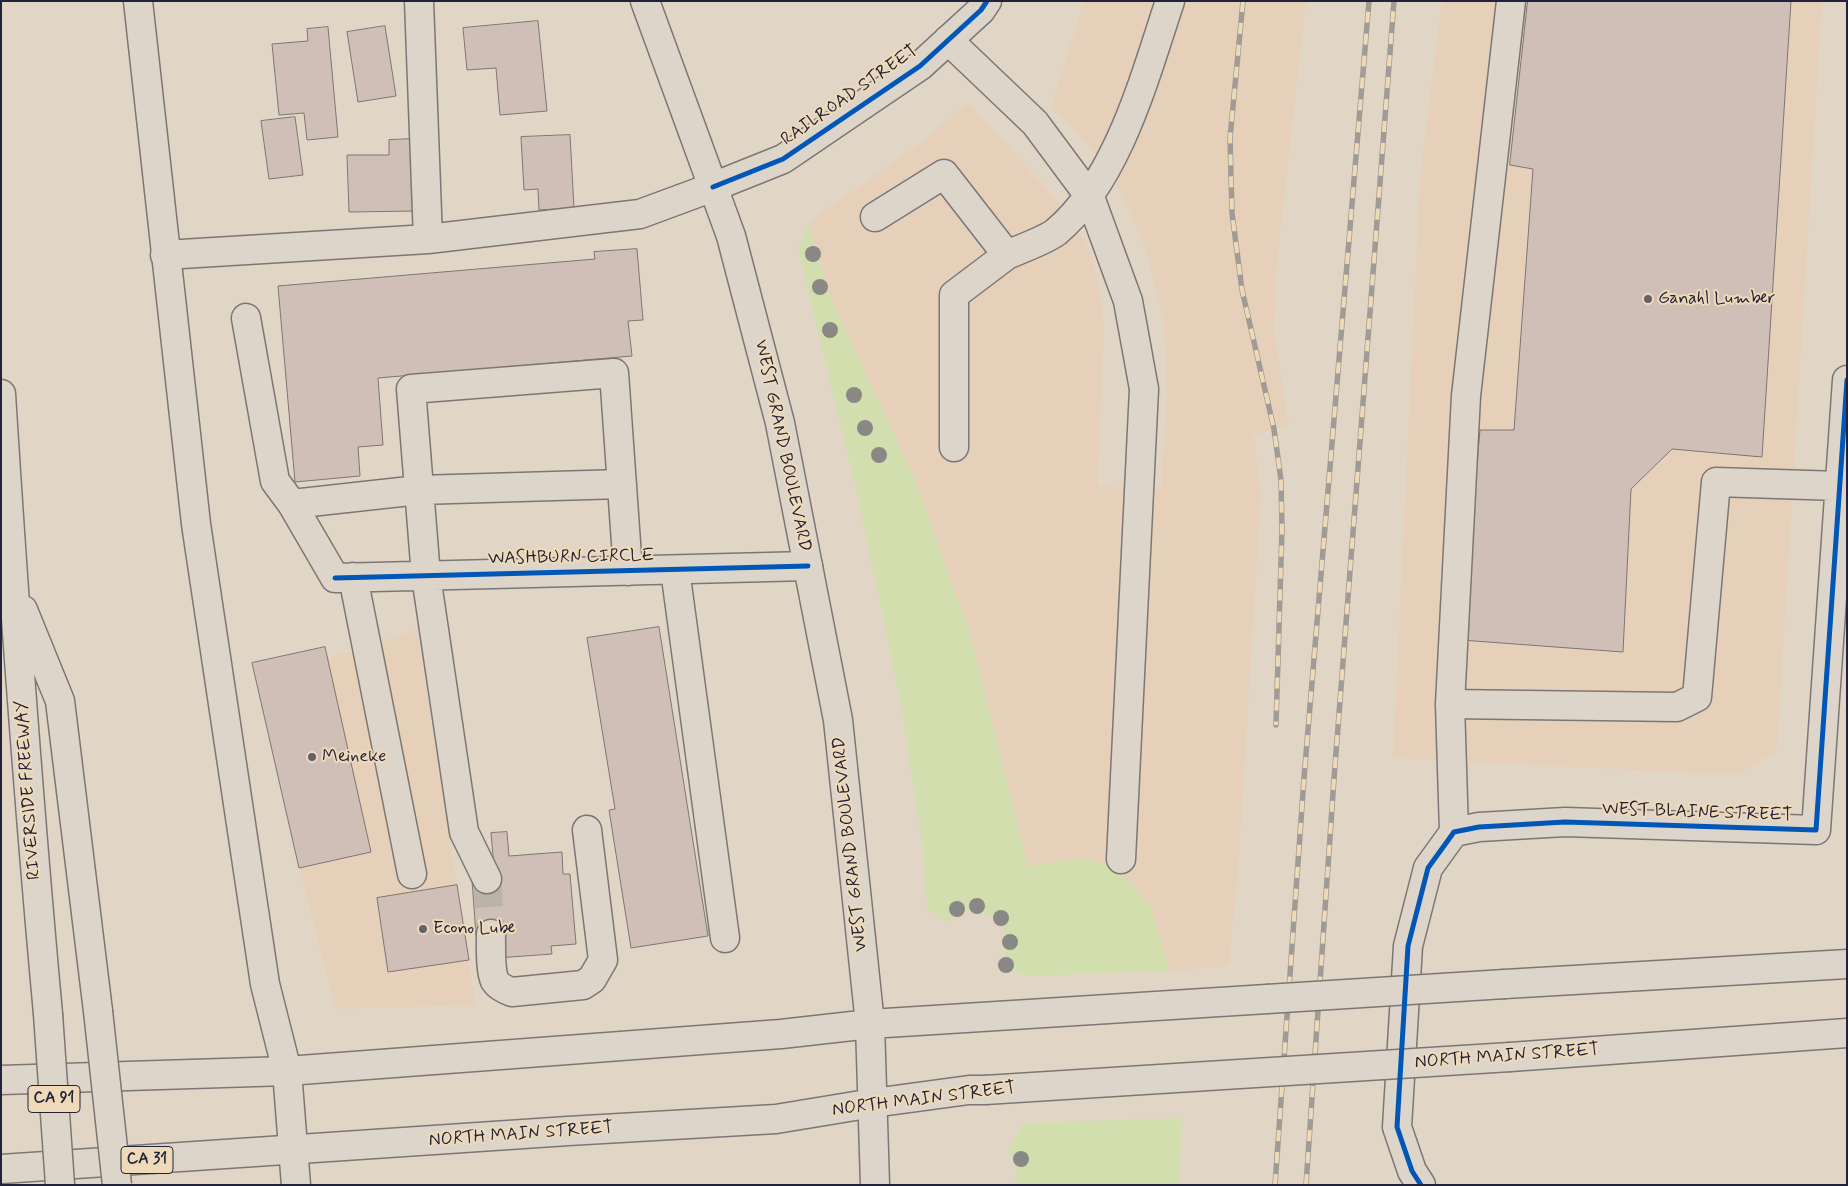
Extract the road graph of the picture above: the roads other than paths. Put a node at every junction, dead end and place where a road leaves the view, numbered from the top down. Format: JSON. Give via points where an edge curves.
{"nodes":[{"id":1,"x":138,"y":1,"type":"edge"},
{"id":2,"x":419,"y":1,"type":"edge"},
{"id":3,"x":645,"y":1,"type":"edge"},
{"id":4,"x":986,"y":1,"type":"edge"},
{"id":5,"x":1170,"y":1,"type":"edge"},
{"id":6,"x":1511,"y":1,"type":"edge"},
{"id":7,"x":948,"y":40,"type":"junction"},
{"id":8,"x":713,"y":187,"type":"junction"},
{"id":9,"x":1090,"y":197,"type":"junction"},
{"id":10,"x":875,"y":217,"type":"dead end"},
{"id":11,"x":428,"y":239,"type":"junction"},
{"id":12,"x":165,"y":255,"type":"junction"},
{"id":13,"x":1007,"y":255,"type":"junction"},
{"id":14,"x":246,"y":318,"type":"dead end"},
{"id":15,"x":1847,"y":380,"type":"edge"},
{"id":16,"x":1,"y":394,"type":"edge"},
{"id":17,"x":954,"y":447,"type":"dead end"},
{"id":18,"x":622,"y":484,"type":"junction"},
{"id":19,"x":1839,"y":486,"type":"junction"},
{"id":20,"x":419,"y":490,"type":"junction"},
{"id":21,"x":292,"y":504,"type":"junction"},
{"id":22,"x":808,"y":566,"type":"junction"},
{"id":23,"x":675,"y":570,"type":"junction"},
{"id":24,"x":628,"y":571,"type":"junction"},
{"id":25,"x":426,"y":576,"type":"junction"},
{"id":26,"x":344,"y":578,"type":"junction"},
{"id":27,"x":13,"y":585,"type":"junction"},
{"id":28,"x":1450,"y":704,"type":"junction"},
{"id":29,"x":587,"y":830,"type":"dead end"},
{"id":30,"x":1454,"y":832,"type":"junction"},
{"id":31,"x":1121,"y":859,"type":"dead end"},
{"id":32,"x":412,"y":874,"type":"dead end"},
{"id":33,"x":486,"y":879,"type":"tunnel mouth"},
{"id":34,"x":491,"y":934,"type":"tunnel mouth"},
{"id":35,"x":725,"y":938,"type":"dead end"},
{"id":36,"x":1847,"y":964,"type":"edge"},
{"id":37,"x":870,"y":1024,"type":"junction"},
{"id":38,"x":1847,"y":1033,"type":"edge"},
{"id":39,"x":287,"y":1071,"type":"junction"},
{"id":40,"x":1,"y":1080,"type":"edge"},
{"id":41,"x":873,"y":1103,"type":"junction"},
{"id":42,"x":293,"y":1151,"type":"junction"},
{"id":43,"x":1,"y":1169,"type":"edge"},
{"id":44,"x":60,"y":1185,"type":"edge"},
{"id":45,"x":117,"y":1185,"type":"edge"},
{"id":46,"x":296,"y":1185,"type":"edge"},
{"id":47,"x":875,"y":1185,"type":"edge"},
{"id":48,"x":1421,"y":1185,"type":"edge"}],
"edges":[{"from":1,"to":12,"type":"main road"},
{"from":2,"to":11,"type":"main road"},
{"from":3,"to":8,"type":"main road","name":"WEST GRAND BOULEVARD"},
{"from":4,"to":7,"type":"main road","name":"RAILROAD STREET","via":[[981,10]]},
{"from":5,"to":9,"type":"main road","via":[[1118,146]]},
{"from":6,"to":28,"type":"main road","via":[[1466,396]]},
{"from":7,"to":8,"type":"main road","name":"RAILROAD STREET","via":[[920,66],[783,159]]},
{"from":7,"to":9,"type":"main road","via":[[1035,123]]},
{"from":8,"to":11,"type":"main road","name":"RAILROAD STREET","via":[[640,214]]},
{"from":8,"to":22,"type":"main road","name":"WEST GRAND BOULEVARD","via":[[731,236],[780,423]]},
{"from":9,"to":13,"type":"main road","via":[[1055,233]]},
{"from":9,"to":31,"type":"main road","via":[[1128,301],[1144,388]]},
{"from":10,"to":13,"type":"main road","via":[[944,174]]},
{"from":11,"to":12,"type":"main road","name":"RAILROAD STREET"},
{"from":12,"to":39,"type":"main road","via":[[200,553],[265,984]]},
{"from":13,"to":17,"type":"main road","via":[[954,294]]},
{"from":14,"to":21,"type":"main road","via":[[275,480]]},
{"from":15,"to":19,"type":"main road","name":"WEST BLAINE STREET"},
{"from":16,"to":27,"type":"main road","name":"RIVERSIDE FREEWAY","number":"CA 91"},
{"from":18,"to":20,"type":"main road"},
{"from":18,"to":20,"type":"main road","via":[[614,373],[411,389]]},
{"from":18,"to":24,"type":"main road"},
{"from":19,"to":28,"type":"main road","via":[[1716,482],[1697,697],[1677,707]]},
{"from":19,"to":30,"type":"main road","name":"WEST BLAINE STREET","via":[[1816,830],[1565,822],[1479,827]]},
{"from":20,"to":21,"type":"main road"},
{"from":20,"to":25,"type":"main road"},
{"from":21,"to":26,"type":"main road"},
{"from":22,"to":23,"type":"main road","name":"WASHBURN CIRCLE"},
{"from":22,"to":37,"type":"main road","name":"WEST GRAND BOULEVARD","via":[[838,720]]},
{"from":23,"to":24,"type":"main road","name":"WASHBURN CIRCLE"},
{"from":23,"to":35,"type":"main road"},
{"from":24,"to":25,"type":"main road","name":"WASHBURN CIRCLE"},
{"from":25,"to":26,"type":"main road","name":"WASHBURN CIRCLE"},
{"from":25,"to":33,"type":"main road","via":[[464,832]]},
{"from":26,"to":32,"type":"main road"},
{"from":27,"to":44,"type":"main road","name":"RIVERSIDE FREEWAY","number":"CA 91","bridge":true},
{"from":27,"to":45,"type":"main road","bridge":true,"via":[[60,701]]},
{"from":28,"to":30,"type":"main road"},
{"from":29,"to":34,"type":"main road","via":[[603,960],[592,979],[583,985],[512,992],[502,988],[496,982],[493,970]]},
{"from":30,"to":48,"type":"main road","via":[[1428,868],[1408,946],[1397,1127],[1412,1170]]},
{"from":36,"to":37,"type":"main road","bridge":true},
{"from":37,"to":39,"type":"main road","via":[[781,1034]]},
{"from":37,"to":41,"type":"main road","name":"WEST GRAND BOULEVARD"},
{"from":38,"to":41,"type":"main road","name":"NORTH MAIN STREET","bridge":true,"via":[[969,1090]]},
{"from":39,"to":40,"type":"main road"},
{"from":39,"to":42,"type":"main road"},
{"from":41,"to":42,"type":"main road","name":"NORTH MAIN STREET","via":[[776,1119]]},
{"from":41,"to":47,"type":"main road","name":"WEST GRAND BOULEVARD"},
{"from":42,"to":43,"type":"main road","name":"NORTH MAIN STREET","number":"CA 31"},
{"from":42,"to":46,"type":"main road"}]}
